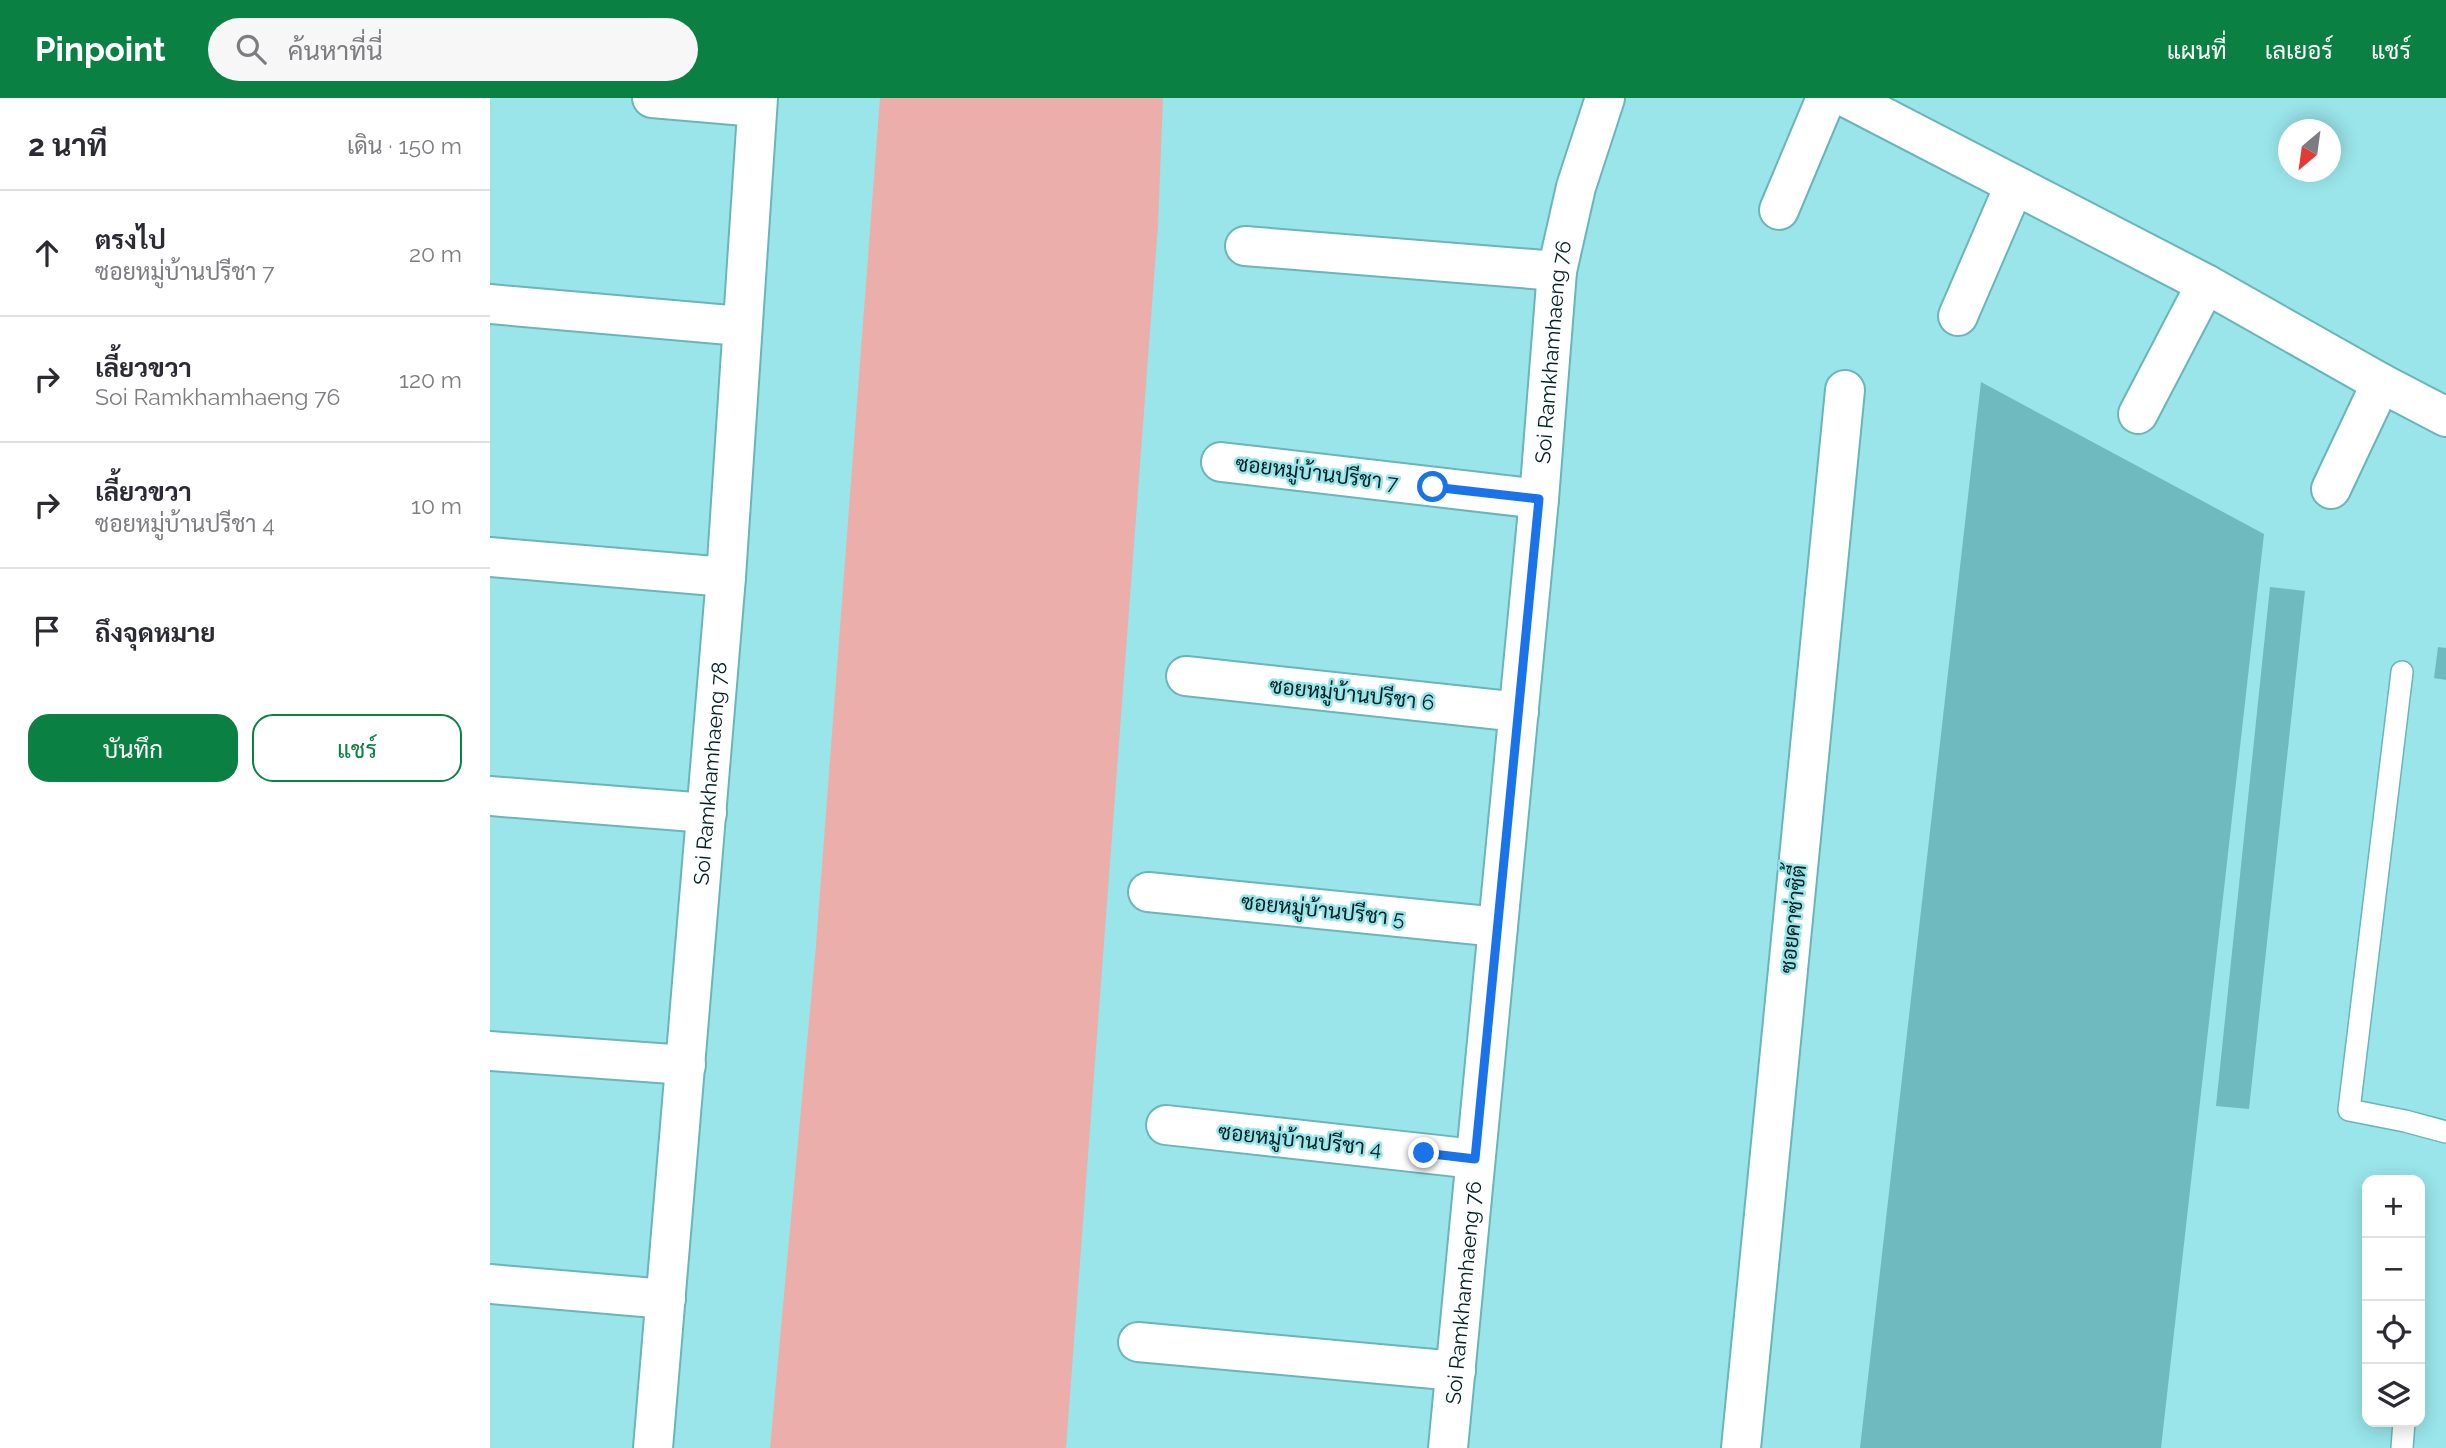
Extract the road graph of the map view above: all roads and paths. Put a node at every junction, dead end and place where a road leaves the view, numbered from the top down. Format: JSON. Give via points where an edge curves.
{"nodes":[{"id":1,"x":652,"y":98,"type":"edge"},
{"id":2,"x":1605,"y":98,"type":"edge"},
{"id":3,"x":1826,"y":98,"type":"edge"},
{"id":4,"x":1847,"y":98,"type":"edge"},
{"id":5,"x":757,"y":103,"type":"edge"},
{"id":6,"x":2014,"y":186,"type":"junction"},
{"id":7,"x":1779,"y":210,"type":"dead end"},
{"id":8,"x":1245,"y":246,"type":"dead end"},
{"id":9,"x":1557,"y":271,"type":"junction"},
{"id":10,"x":2206,"y":284,"type":"junction"},
{"id":11,"x":490,"y":304,"type":"edge"},
{"id":12,"x":1958,"y":316,"type":"dead end"},
{"id":13,"x":741,"y":326,"type":"junction"},
{"id":14,"x":2381,"y":383,"type":"junction"},
{"id":15,"x":1845,"y":390,"type":"dead end"},
{"id":16,"x":2138,"y":414,"type":"dead end"},
{"id":17,"x":2446,"y":417,"type":"edge"},
{"id":18,"x":1221,"y":462,"type":"dead end"},
{"id":19,"x":2331,"y":489,"type":"dead end"},
{"id":20,"x":1539,"y":499,"type":"junction"},
{"id":21,"x":490,"y":557,"type":"edge"},
{"id":22,"x":726,"y":577,"type":"junction"},
{"id":23,"x":2402,"y":671,"type":"dead end"},
{"id":24,"x":1186,"y":676,"type":"dead end"},
{"id":25,"x":1519,"y":712,"type":"junction"},
{"id":26,"x":490,"y":796,"type":"edge"},
{"id":27,"x":707,"y":813,"type":"junction"},
{"id":28,"x":1148,"y":892,"type":"dead end"},
{"id":29,"x":1498,"y":927,"type":"junction"},
{"id":30,"x":490,"y":1051,"type":"edge"},
{"id":31,"x":686,"y":1065,"type":"junction"},
{"id":32,"x":1166,"y":1125,"type":"dead end"},
{"id":33,"x":2446,"y":1132,"type":"edge"},
{"id":34,"x":1475,"y":1159,"type":"junction"},
{"id":35,"x":490,"y":1284,"type":"edge"},
{"id":36,"x":666,"y":1299,"type":"junction"},
{"id":37,"x":1138,"y":1342,"type":"dead end"},
{"id":38,"x":1456,"y":1371,"type":"junction"},
{"id":39,"x":2404,"y":1427,"type":"edge"},
{"id":40,"x":653,"y":1448,"type":"edge"},
{"id":41,"x":1448,"y":1448,"type":"edge"},
{"id":42,"x":1741,"y":1448,"type":"edge"},
{"id":43,"x":2402,"y":1448,"type":"edge"}],
"edges":[{"from":1,"to":5,"type":"street"},
{"from":2,"to":9,"type":"street","name":"Soi Ramkhamhaeng 76","via":[[1576,187]]},
{"from":3,"to":7,"type":"street"},
{"from":4,"to":6,"type":"street"},
{"from":5,"to":13,"type":"street","name":"Soi Ramkhamhaeng 78"},
{"from":6,"to":10,"type":"street"},
{"from":6,"to":12,"type":"street"},
{"from":8,"to":9,"type":"street"},
{"from":9,"to":20,"type":"street","name":"Soi Ramkhamhaeng 76"},
{"from":10,"to":14,"type":"street"},
{"from":10,"to":16,"type":"street"},
{"from":11,"to":13,"type":"street"},
{"from":13,"to":22,"type":"street","name":"Soi Ramkhamhaeng 78"},
{"from":14,"to":17,"type":"street"},
{"from":14,"to":19,"type":"street"},
{"from":15,"to":42,"type":"street","name":"ซอยคาซ่าซิตี้"},
{"from":18,"to":20,"type":"street","name":"ซอยหมู่บ้านปรีชา 7"},
{"from":20,"to":25,"type":"street","name":"Soi Ramkhamhaeng 76"},
{"from":21,"to":22,"type":"street"},
{"from":22,"to":27,"type":"street","name":"Soi Ramkhamhaeng 78"},
{"from":23,"to":33,"type":"lane","via":[[2349,1110]]},
{"from":24,"to":25,"type":"street","name":"ซอยหมู่บ้านปรีชา 6"},
{"from":25,"to":29,"type":"street","name":"Soi Ramkhamhaeng 76"},
{"from":26,"to":27,"type":"street"},
{"from":27,"to":31,"type":"street","name":"Soi Ramkhamhaeng 78"},
{"from":28,"to":29,"type":"street","name":"ซอยหมู่บ้านปรีชา 5"},
{"from":29,"to":34,"type":"street","name":"Soi Ramkhamhaeng 76"},
{"from":30,"to":31,"type":"street"},
{"from":31,"to":36,"type":"street","name":"Soi Ramkhamhaeng 78"},
{"from":32,"to":34,"type":"street","name":"ซอยหมู่บ้านปรีชา 4"},
{"from":34,"to":38,"type":"street","name":"Soi Ramkhamhaeng 76"},
{"from":35,"to":36,"type":"street"},
{"from":36,"to":40,"type":"street","name":"Soi Ramkhamhaeng 78"},
{"from":37,"to":38,"type":"street"},
{"from":38,"to":41,"type":"street","name":"Soi Ramkhamhaeng 76"},
{"from":39,"to":43,"type":"lane"}]}
